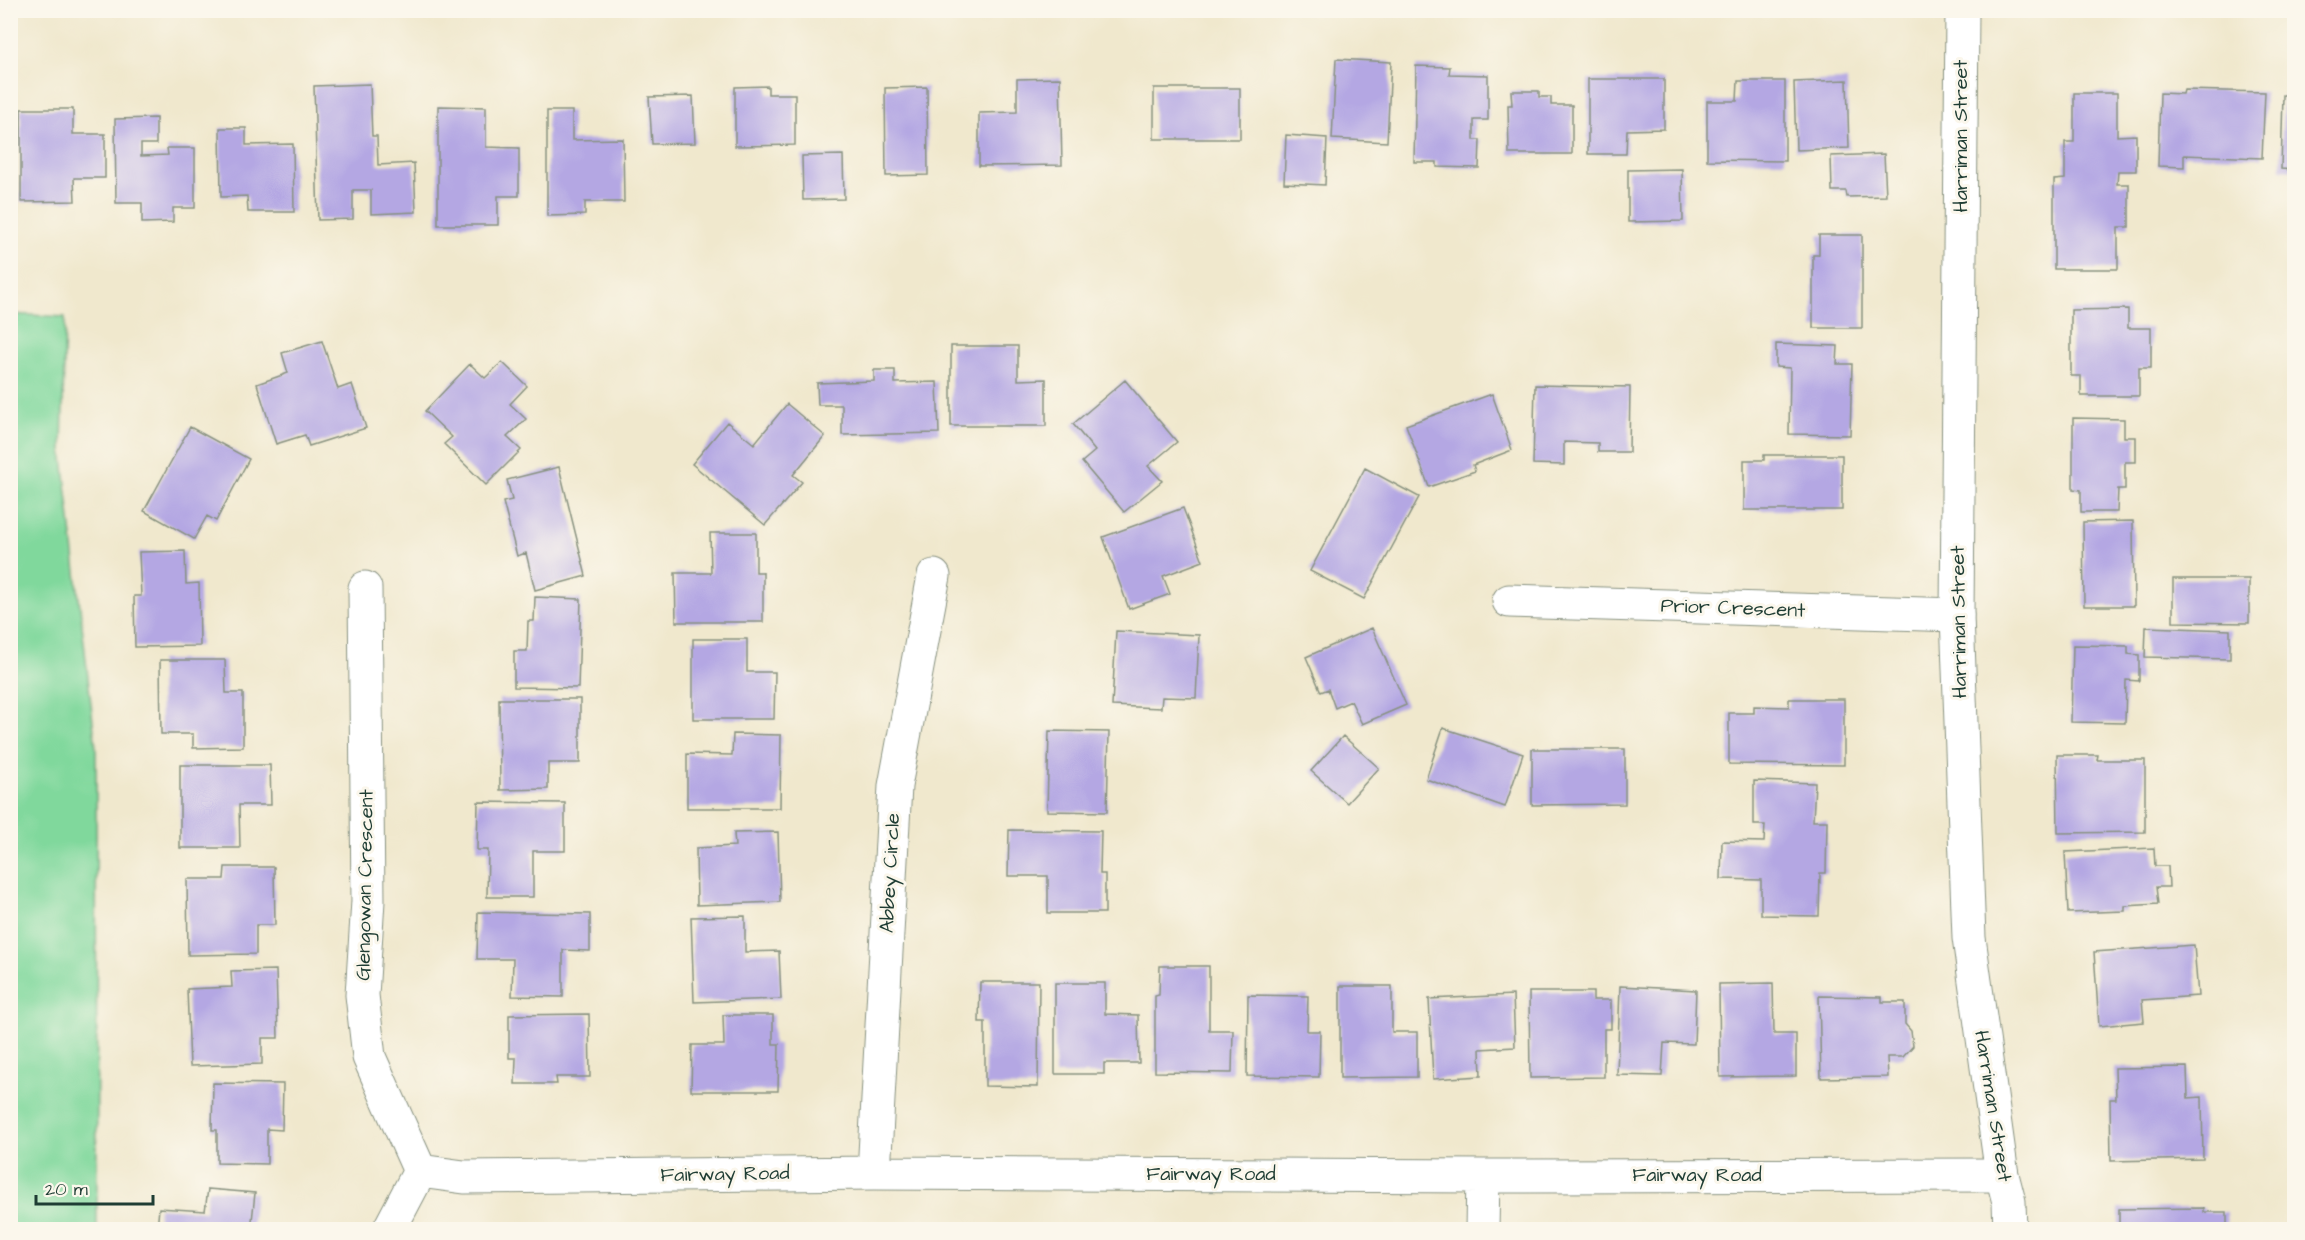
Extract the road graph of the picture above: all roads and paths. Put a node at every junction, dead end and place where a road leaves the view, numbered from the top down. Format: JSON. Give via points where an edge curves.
{"nodes":[{"id":1,"x":1962,"y":10,"type":"edge"},
{"id":2,"x":934,"y":576,"type":"dead end"},
{"id":3,"x":365,"y":588,"type":"dead end"},
{"id":4,"x":1509,"y":600,"type":"dead end"},
{"id":5,"x":1957,"y":615,"type":"junction"},
{"id":6,"x":420,"y":1171,"type":"junction"},
{"id":7,"x":874,"y":1173,"type":"junction"},
{"id":8,"x":2002,"y":1175,"type":"junction"},
{"id":9,"x":1483,"y":1176,"type":"junction"},
{"id":10,"x":389,"y":1230,"type":"edge"},
{"id":11,"x":1482,"y":1230,"type":"edge"},
{"id":12,"x":2010,"y":1230,"type":"edge"}],
"edges":[{"from":1,"to":5,"type":"street","name":"Harriman Street"},
{"from":2,"to":7,"type":"street","name":"Abbey Circle","via":[[895,786]]},
{"from":3,"to":6,"type":"street","name":"Glengowan Crescent","via":[[368,901],[362,995],[369,1057]]},
{"from":4,"to":5,"type":"street","name":"Prior Crescent"},
{"from":5,"to":8,"type":"street","name":"Harriman Street","via":[[1969,938]]},
{"from":6,"to":7,"type":"street","name":"Fairway Road","via":[[464,1177]]},
{"from":6,"to":10,"type":"street"},
{"from":7,"to":9,"type":"street","name":"Fairway Road"},
{"from":8,"to":9,"type":"street","name":"Fairway Road"},
{"from":8,"to":12,"type":"street","name":"Harriman Street","via":[[2009,1202]]},
{"from":9,"to":11,"type":"street"}]}
